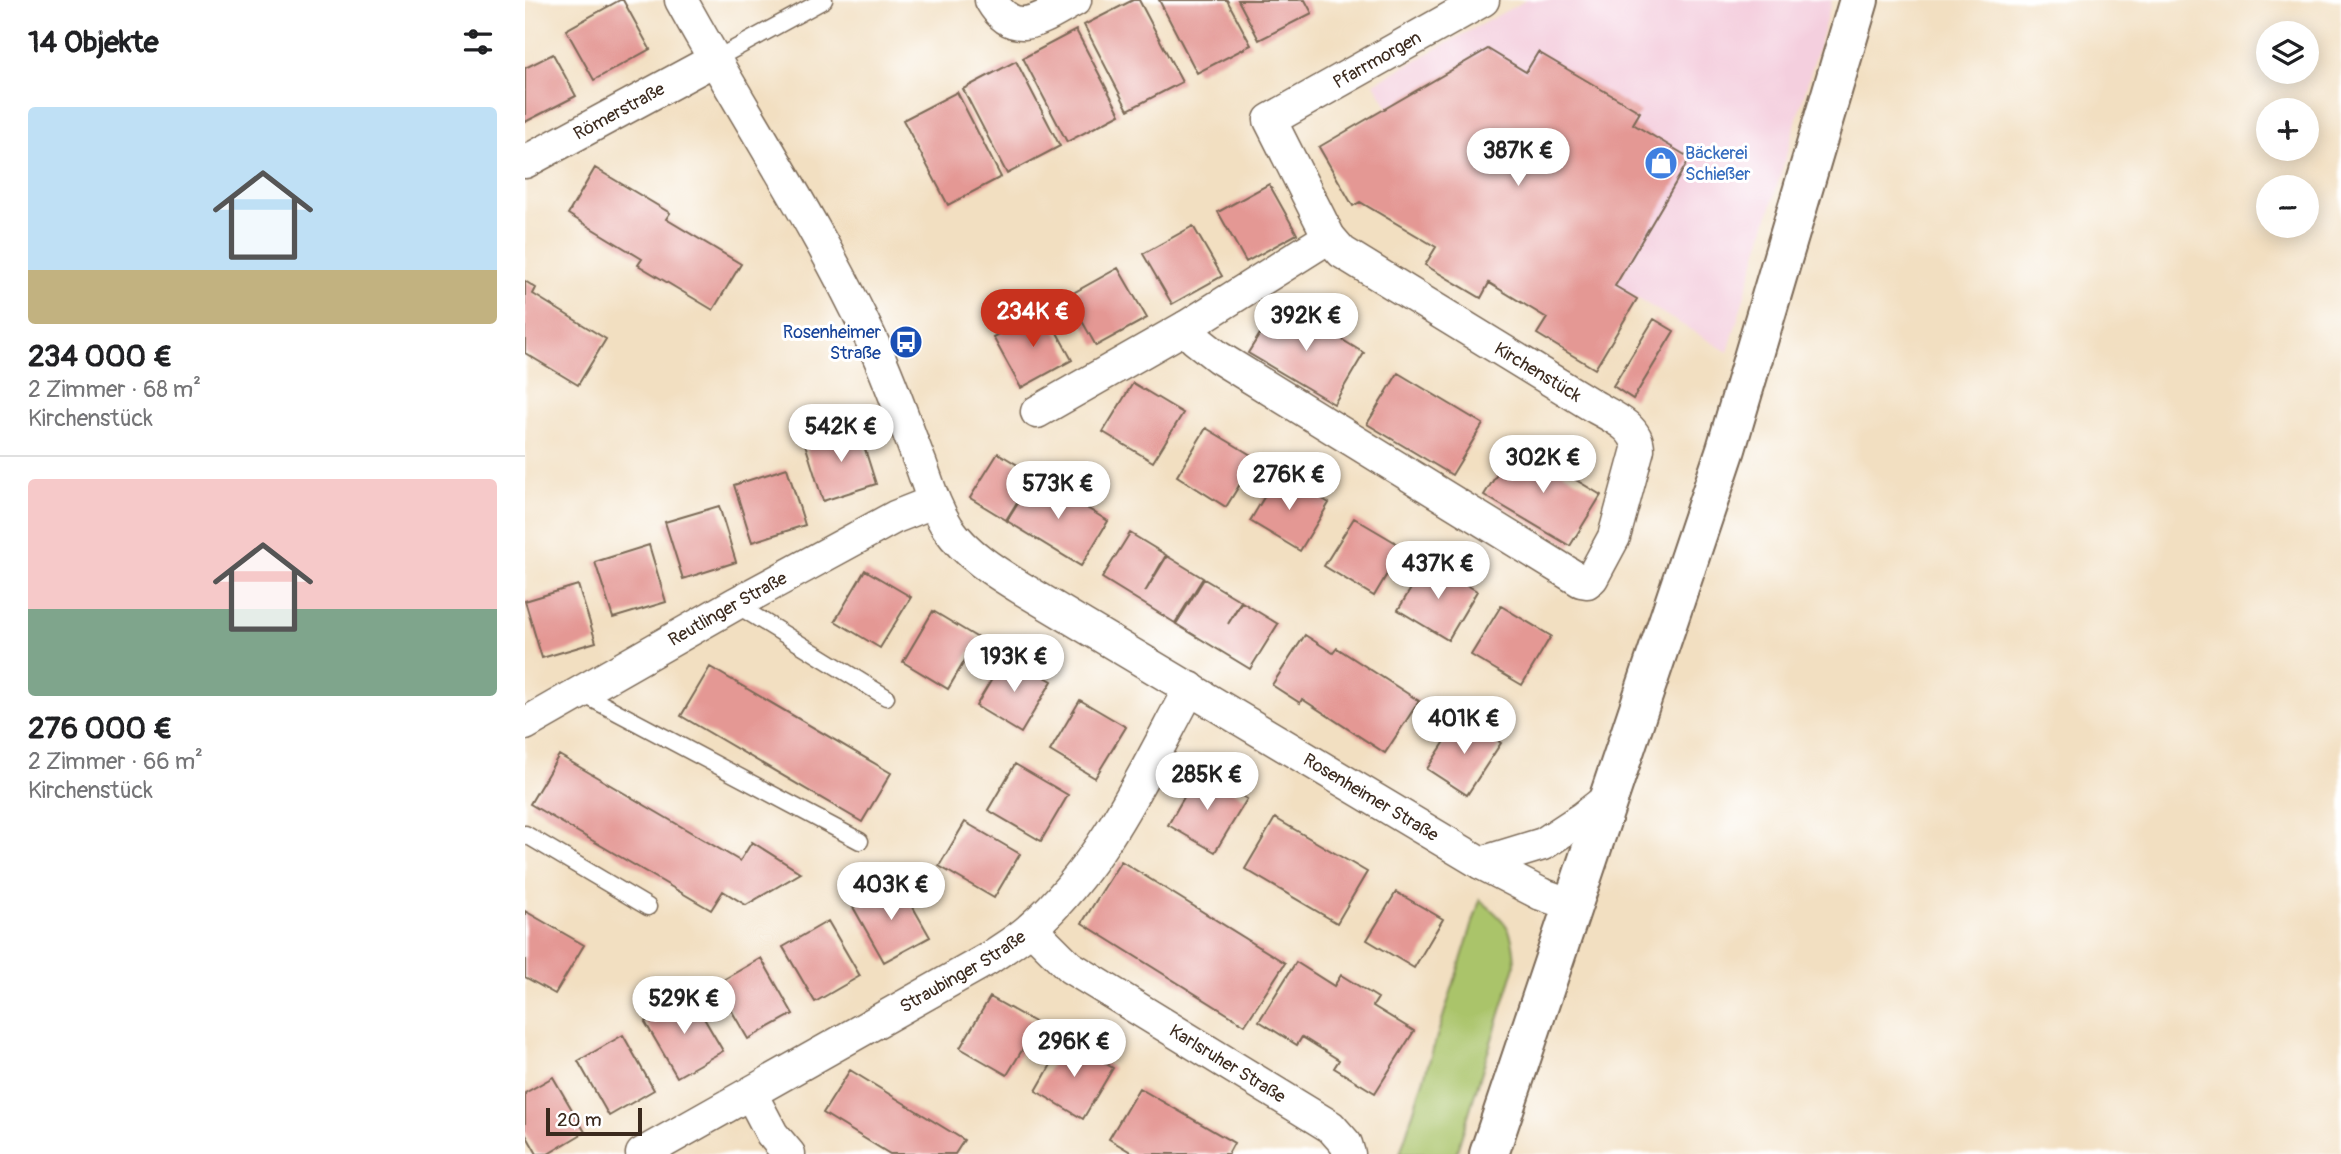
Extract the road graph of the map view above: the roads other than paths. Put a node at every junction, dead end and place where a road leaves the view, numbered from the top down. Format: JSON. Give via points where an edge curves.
{"nodes":[{"id":1,"x":681,"y":0,"type":"edge"},
{"id":2,"x":824,"y":0,"type":"edge"},
{"id":3,"x":991,"y":0,"type":"edge"},
{"id":4,"x":1075,"y":0,"type":"edge"},
{"id":5,"x":1483,"y":0,"type":"edge"},
{"id":6,"x":1859,"y":0,"type":"edge"},
{"id":7,"x":714,"y":60,"type":"junction"},
{"id":8,"x":1271,"y":120,"type":"joint"},
{"id":9,"x":525,"y":162,"type":"edge"},
{"id":10,"x":1329,"y":237,"type":"junction"},
{"id":11,"x":1185,"y":327,"type":"junction"},
{"id":12,"x":1037,"y":412,"type":"dead end"},
{"id":13,"x":933,"y":502,"type":"junction"},
{"id":14,"x":735,"y":604,"type":"junction"},
{"id":15,"x":1190,"y":688,"type":"junction"},
{"id":16,"x":581,"y":693,"type":"junction"},
{"id":17,"x":886,"y":697,"type":"dead end"},
{"id":18,"x":525,"y":724,"type":"edge"},
{"id":19,"x":1611,"y":796,"type":"junction"},
{"id":20,"x":525,"y":834,"type":"edge"},
{"id":21,"x":860,"y":841,"type":"dead end"},
{"id":22,"x":1481,"y":863,"type":"junction"},
{"id":23,"x":1572,"y":905,"type":"junction"},
{"id":24,"x":648,"y":906,"type":"dead end"},
{"id":25,"x":1031,"y":928,"type":"junction"},
{"id":26,"x":751,"y":1094,"type":"junction"},
{"id":27,"x":642,"y":1154,"type":"edge"},
{"id":28,"x":789,"y":1154,"type":"edge"},
{"id":29,"x":1349,"y":1154,"type":"edge"},
{"id":30,"x":1489,"y":1154,"type":"edge"}],
"edges":[{"from":1,"to":7,"type":"street","name":"Rosenheimer Straße"},
{"from":2,"to":7,"type":"lane"},
{"from":3,"to":4,"type":"street","via":[[1005,18],[1024,24]]},
{"from":5,"to":8,"type":"street","name":"Pfarrmorgen"},
{"from":6,"to":19,"type":"main road","via":[[1726,449]]},
{"from":7,"to":9,"type":"street","name":"Römerstraße"},
{"from":7,"to":13,"type":"street","name":"Rosenheimer Straße","via":[[789,185],[869,335]]},
{"from":8,"to":10,"type":"street","name":"Kirchenstück"},
{"from":10,"to":11,"type":"street"},
{"from":10,"to":11,"type":"street","name":"Kirchenstück","via":[[1352,260],[1631,430],[1638,449],[1614,537],[1587,582],[1218,357]]},
{"from":11,"to":12,"type":"street"},
{"from":13,"to":14,"type":"street","name":"Reutlinger Straße","via":[[895,517]]},
{"from":13,"to":15,"type":"street","name":"Rosenheimer Straße","via":[[949,529],[991,569]]},
{"from":14,"to":16,"type":"street","name":"Reutlinger Straße"},
{"from":14,"to":17,"type":"lane"},
{"from":15,"to":22,"type":"street","name":"Rosenheimer Straße"},
{"from":15,"to":25,"type":"street","name":"Straubinger Straße","via":[[1095,854]]},
{"from":16,"to":18,"type":"street","name":"Reutlinger Straße"},
{"from":16,"to":21,"type":"lane"},
{"from":19,"to":22,"type":"street","via":[[1543,844]]},
{"from":19,"to":23,"type":"main road"},
{"from":20,"to":24,"type":"lane"},
{"from":22,"to":23,"type":"street","name":"Rosenheimer Straße"},
{"from":23,"to":30,"type":"main road"},
{"from":25,"to":26,"type":"street","name":"Straubinger Straße","via":[[988,959]]},
{"from":25,"to":29,"type":"street","name":"Karlsruher Straße","via":[[1070,967],[1331,1127]]},
{"from":26,"to":27,"type":"street","name":"Straubinger Straße"},
{"from":26,"to":28,"type":"street","via":[[772,1134]]}]}
